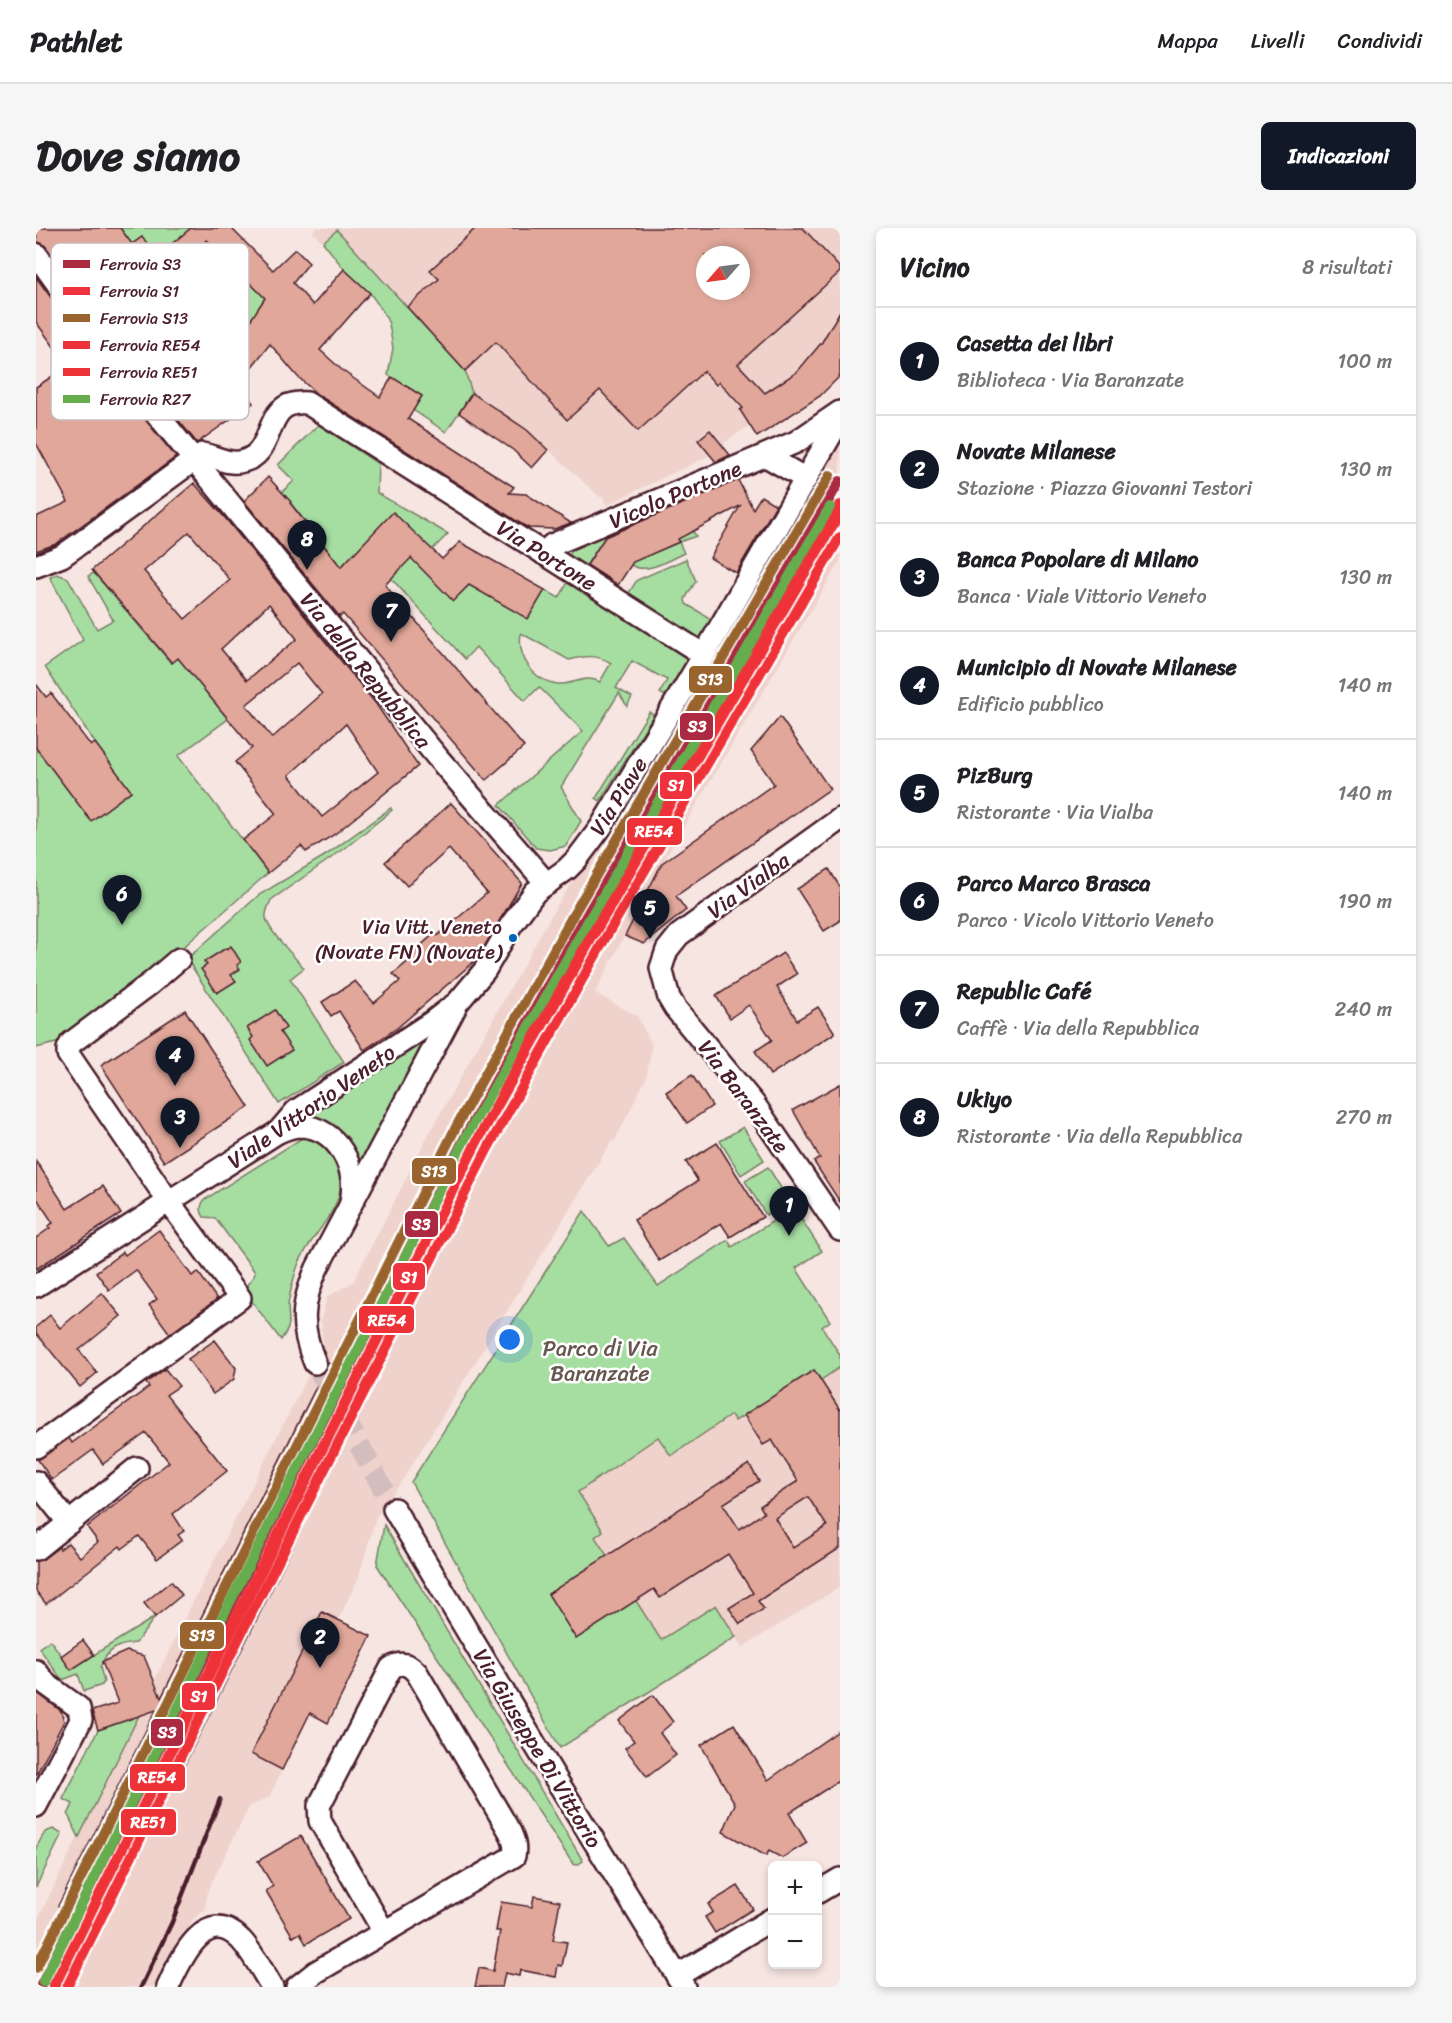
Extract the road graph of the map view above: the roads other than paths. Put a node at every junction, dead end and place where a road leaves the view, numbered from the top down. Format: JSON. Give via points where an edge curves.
{"nodes":[{"id":1,"x":36,"y":254,"type":"edge"},
{"id":2,"x":51,"y":275,"type":"edge"},
{"id":3,"x":840,"y":412,"type":"edge"},
{"id":4,"x":840,"y":419,"type":"edge"},
{"id":5,"x":162,"y":420,"type":"edge"},
{"id":6,"x":766,"y":456,"type":"junction"},
{"id":7,"x":194,"y":459,"type":"junction"},
{"id":8,"x":806,"y":479,"type":"junction"},
{"id":9,"x":543,"y":553,"type":"junction"},
{"id":10,"x":36,"y":566,"type":"edge"},
{"id":11,"x":704,"y":655,"type":"junction"},
{"id":12,"x":840,"y":819,"type":"edge"},
{"id":13,"x":547,"y":884,"type":"junction"},
{"id":14,"x":663,"y":957,"type":"joint"},
{"id":15,"x":179,"y":958,"type":"dead end"},
{"id":16,"x":458,"y":1002,"type":"junction"},
{"id":17,"x":278,"y":1132,"type":"junction"},
{"id":18,"x":169,"y":1202,"type":"junction"},
{"id":19,"x":349,"y":1210,"type":"junction"},
{"id":20,"x":840,"y":1230,"type":"edge"},
{"id":21,"x":36,"y":1286,"type":"edge"},
{"id":22,"x":315,"y":1364,"type":"tunnel mouth"},
{"id":23,"x":36,"y":1448,"type":"edge"},
{"id":24,"x":137,"y":1468,"type":"dead end"},
{"id":25,"x":36,"y":1482,"type":"edge"},
{"id":26,"x":394,"y":1509,"type":"tunnel mouth"},
{"id":27,"x":69,"y":1523,"type":"junction"},
{"id":28,"x":36,"y":1549,"type":"edge"},
{"id":29,"x":36,"y":1671,"type":"edge"},
{"id":30,"x":36,"y":1806,"type":"edge"},
{"id":31,"x":840,"y":1879,"type":"edge"},
{"id":32,"x":822,"y":1890,"type":"edge"},
{"id":33,"x":768,"y":1922,"type":"edge"},
{"id":34,"x":384,"y":1932,"type":"junction"},
{"id":35,"x":316,"y":1971,"type":"junction"},
{"id":36,"x":267,"y":1979,"type":"edge"},
{"id":37,"x":680,"y":1982,"type":"edge"},
{"id":38,"x":168,"y":1987,"type":"edge"},
{"id":39,"x":297,"y":1987,"type":"edge"}],
"edges":[{"from":1,"to":2,"type":"street","name":"Via della Repubblica"},
{"from":3,"to":6,"type":"street"},
{"from":4,"to":8,"type":"street","name":"Via Piave"},
{"from":5,"to":7,"type":"street","name":"Via della Repubblica"},
{"from":6,"to":8,"type":"street","name":"Vicolo Portone"},
{"from":6,"to":9,"type":"street","name":"Vicolo Portone","via":[[552,545]]},
{"from":7,"to":9,"type":"street","name":"Via Portone","via":[[202,454],[239,462],[254,456],[265,445],[274,417],[283,408],[295,402],[308,403]]},
{"from":7,"to":10,"type":"street","via":[[62,556]]},
{"from":7,"to":13,"type":"street","name":"Via della Repubblica","via":[[334,633]]},
{"from":8,"to":11,"type":"street","name":"Via Piave"},
{"from":9,"to":11,"type":"street","name":"Via Portone"},
{"from":11,"to":13,"type":"street","name":"Via Piave","via":[[601,827],[577,859]]},
{"from":12,"to":14,"type":"street","name":"Via Vialba","via":[[686,929]]},
{"from":13,"to":16,"type":"street","name":"Viale Vittorio Veneto","via":[[523,907],[485,970]]},
{"from":14,"to":20,"type":"street","name":"Via Baranzate","via":[[662,977],[675,1008],[754,1104]]},
{"from":15,"to":18,"type":"street","via":[[68,1049],[71,1059]]},
{"from":16,"to":17,"type":"street","name":"Viale Vittorio Veneto","via":[[296,1111]]},
{"from":16,"to":19,"type":"street"},
{"from":17,"to":18,"type":"street","name":"Viale Vittorio Veneto"},
{"from":17,"to":19,"type":"street","via":[[304,1126],[323,1133],[339,1147],[352,1178]]},
{"from":18,"to":21,"type":"street","name":"Viale Vittorio Veneto"},
{"from":18,"to":23,"type":"street","via":[[240,1298]]},
{"from":19,"to":22,"type":"street","via":[[308,1289],[304,1327]]},
{"from":24,"to":27,"type":"street"},
{"from":25,"to":27,"type":"street"},
{"from":26,"to":37,"type":"street","name":"Via Giuseppe Di Vittorio"},
{"from":27,"to":28,"type":"street"},
{"from":29,"to":30,"type":"street","via":[[79,1707],[81,1720]]},
{"from":31,"to":32,"type":"street"},
{"from":33,"to":37,"type":"street"},
{"from":34,"to":34,"type":"street","via":[[514,1856],[516,1849],[510,1832],[417,1673],[404,1664],[391,1668],[319,1806],[320,1821]]},
{"from":34,"to":35,"type":"street"},
{"from":35,"to":36,"type":"street"},
{"from":35,"to":39,"type":"street"},
{"from":36,"to":38,"type":"street","via":[[234,1934],[218,1928],[209,1929],[191,1943]]}]}
